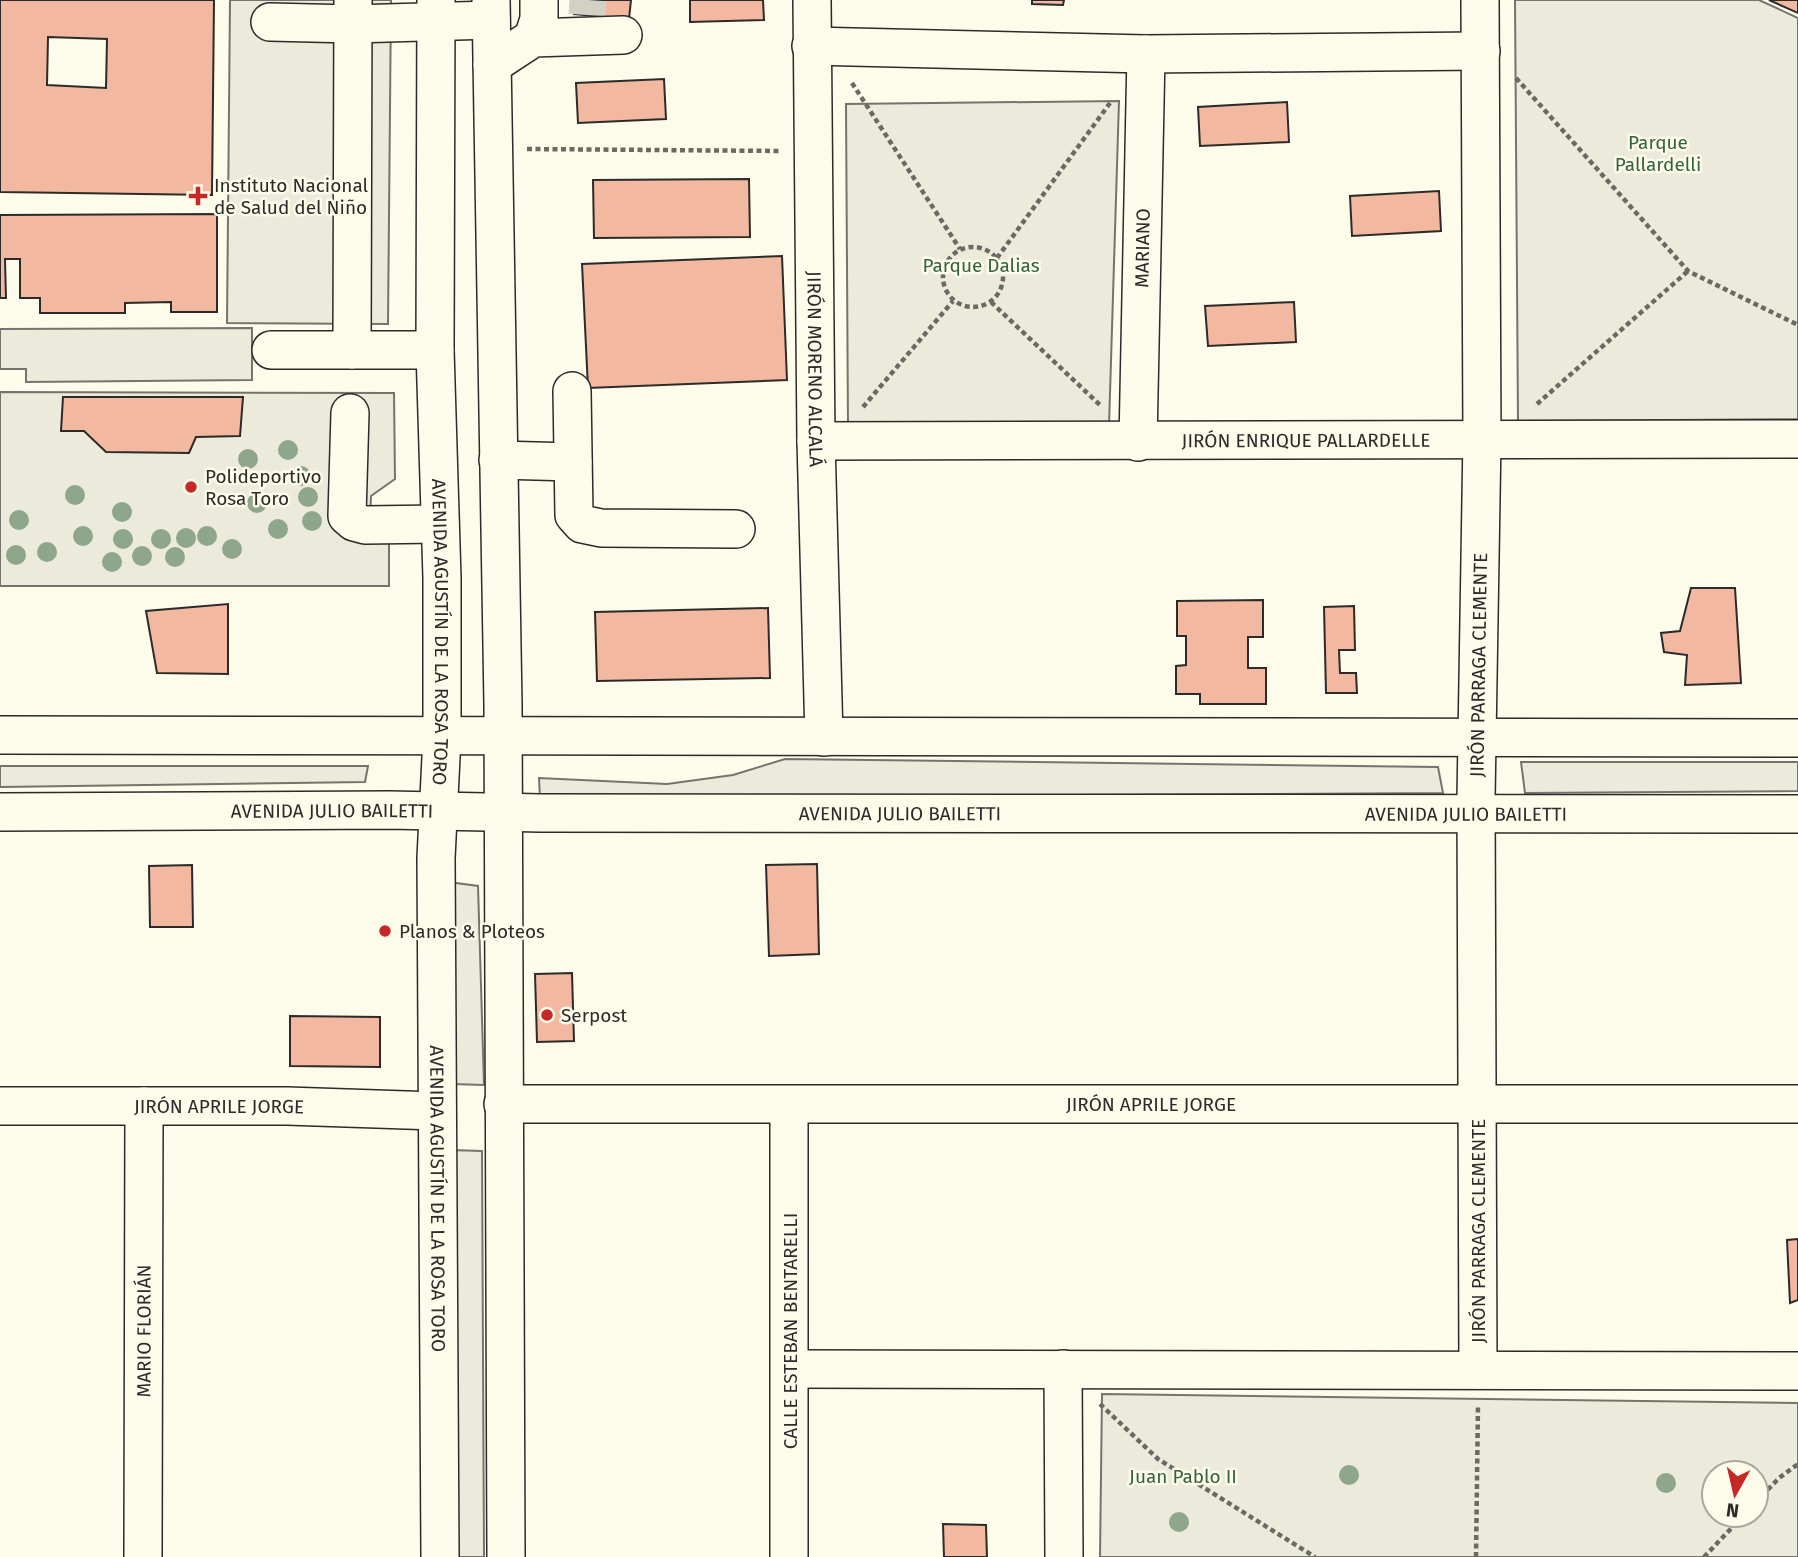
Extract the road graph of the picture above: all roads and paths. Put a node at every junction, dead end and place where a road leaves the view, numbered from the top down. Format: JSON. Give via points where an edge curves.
{"nodes":[{"id":1,"x":539,"y":0,"type":"edge"},
{"id":2,"x":812,"y":0,"type":"edge"},
{"id":3,"x":1480,"y":0,"type":"edge"},
{"id":4,"x":491,"y":10,"type":"edge"},
{"id":5,"x":436,"y":11,"type":"edge"},
{"id":6,"x":353,"y":12,"type":"edge"},
{"id":7,"x":270,"y":22,"type":"dead end"},
{"id":8,"x":623,"y":35,"type":"dead end"},
{"id":9,"x":533,"y":38,"type":"junction"},
{"id":10,"x":819,"y":46,"type":"junction"},
{"id":11,"x":1481,"y":51,"type":"junction"},
{"id":12,"x":1146,"y":54,"type":"junction"},
{"id":13,"x":492,"y":65,"type":"junction"},
{"id":14,"x":1114,"y":97,"type":"dead end"},
{"id":15,"x":436,"y":128,"type":"junction"},
{"id":16,"x":491,"y":137,"type":"junction"},
{"id":17,"x":811,"y":151,"type":"junction"},
{"id":18,"x":960,"y":249,"type":"junction"},
{"id":19,"x":997,"y":258,"type":"junction"},
{"id":20,"x":1688,"y":271,"type":"junction"},
{"id":21,"x":953,"y":301,"type":"junction"},
{"id":22,"x":991,"y":302,"type":"junction"},
{"id":23,"x":1798,"y":325,"type":"edge"},
{"id":24,"x":271,"y":350,"type":"dead end"},
{"id":25,"x":352,"y":350,"type":"junction"},
{"id":26,"x":435,"y":350,"type":"junction"},
{"id":27,"x":572,"y":391,"type":"dead end"},
{"id":28,"x":350,"y":413,"type":"dead end"},
{"id":29,"x":1491,"y":438,"type":"junction"},
{"id":30,"x":1798,"y":439,"type":"edge"},
{"id":31,"x":825,"y":441,"type":"junction"},
{"id":32,"x":1138,"y":442,"type":"junction"},
{"id":33,"x":498,"y":460,"type":"junction"},
{"id":34,"x":573,"y":462,"type":"junction"},
{"id":35,"x":440,"y":524,"type":"junction"},
{"id":36,"x":736,"y":529,"type":"dead end"},
{"id":37,"x":0,"y":735,"type":"edge"},
{"id":38,"x":442,"y":737,"type":"junction"},
{"id":39,"x":503,"y":737,"type":"junction"},
{"id":40,"x":824,"y":737,"type":"junction"},
{"id":41,"x":1477,"y":738,"type":"junction"},
{"id":42,"x":1798,"y":738,"type":"edge"},
{"id":43,"x":439,"y":812,"type":"junction"},
{"id":44,"x":0,"y":813,"type":"edge"},
{"id":45,"x":502,"y":813,"type":"junction"},
{"id":46,"x":1476,"y":814,"type":"junction"},
{"id":47,"x":1798,"y":814,"type":"edge"},
{"id":48,"x":503,"y":1104,"type":"junction"},
{"id":49,"x":1479,"y":1104,"type":"junction"},
{"id":50,"x":1798,"y":1104,"type":"edge"},
{"id":51,"x":789,"y":1105,"type":"junction"},
{"id":52,"x":0,"y":1106,"type":"edge"},
{"id":53,"x":144,"y":1106,"type":"junction"},
{"id":54,"x":436,"y":1111,"type":"junction"},
{"id":55,"x":790,"y":1368,"type":"junction"},
{"id":56,"x":1063,"y":1368,"type":"junction"},
{"id":57,"x":1478,"y":1370,"type":"junction"},
{"id":58,"x":1798,"y":1371,"type":"edge"},
{"id":59,"x":1798,"y":1464,"type":"edge"},
{"id":60,"x":1770,"y":1487,"type":"edge"},
{"id":61,"x":1731,"y":1529,"type":"edge"},
{"id":62,"x":143,"y":1557,"type":"edge"},
{"id":63,"x":440,"y":1557,"type":"edge"},
{"id":64,"x":506,"y":1557,"type":"edge"},
{"id":65,"x":789,"y":1557,"type":"edge"},
{"id":66,"x":1064,"y":1557,"type":"edge"},
{"id":67,"x":1315,"y":1557,"type":"edge"},
{"id":68,"x":1476,"y":1557,"type":"edge"},
{"id":69,"x":1704,"y":1557,"type":"edge"}],
"edges":[{"from":1,"to":9,"type":"street"},
{"from":2,"to":10,"type":"street","name":"JIRÓN MORENO ALCALÁ"},
{"from":3,"to":11,"type":"street","name":"JIRÓN PARRAGA CLEMENTE"},
{"from":4,"to":5,"type":"street"},
{"from":4,"to":13,"type":"street"},
{"from":5,"to":6,"type":"street"},
{"from":5,"to":15,"type":"street","name":"AVENIDA AGUSTÍN DE LA ROSA TORO"},
{"from":6,"to":7,"type":"street"},
{"from":6,"to":25,"type":"street"},
{"from":8,"to":9,"type":"street","via":[[585,25]]},
{"from":9,"to":13,"type":"street"},
{"from":10,"to":12,"type":"street"},
{"from":10,"to":17,"type":"street","name":"JIRÓN MORENO ALCALÁ"},
{"from":10,"to":18,"type":"path"},
{"from":11,"to":12,"type":"street"},
{"from":11,"to":20,"type":"path","via":[[1500,59]]},
{"from":11,"to":29,"type":"street","name":"JIRÓN PARRAGA CLEMENTE"},
{"from":12,"to":32,"type":"street","name":"MARIANO"},
{"from":13,"to":16,"type":"street"},
{"from":14,"to":19,"type":"path"},
{"from":15,"to":16,"type":"street"},
{"from":15,"to":26,"type":"street","name":"AVENIDA AGUSTÍN DE LA ROSA TORO"},
{"from":16,"to":17,"type":"path"},
{"from":16,"to":33,"type":"street"},
{"from":17,"to":31,"type":"street","name":"JIRÓN MORENO ALCALÁ"},
{"from":18,"to":19,"type":"path","via":[[980,248]]},
{"from":18,"to":21,"type":"path","via":[[942,273]]},
{"from":19,"to":22,"type":"path","via":[[1003,276]]},
{"from":20,"to":23,"type":"path"},
{"from":20,"to":29,"type":"path"},
{"from":21,"to":22,"type":"path","via":[[972,307]]},
{"from":21,"to":31,"type":"path"},
{"from":22,"to":32,"type":"path"},
{"from":24,"to":25,"type":"street"},
{"from":25,"to":26,"type":"street"},
{"from":26,"to":35,"type":"street","name":"AVENIDA AGUSTÍN DE LA ROSA TORO"},
{"from":27,"to":34,"type":"street"},
{"from":28,"to":35,"type":"street","via":[[347,516],[365,525]]},
{"from":29,"to":30,"type":"street","name":"JIRÓN ENRIQUE PALLARDELLE"},
{"from":29,"to":32,"type":"street","name":"JIRÓN ENRIQUE PALLARDELLE"},
{"from":29,"to":41,"type":"street","name":"JIRÓN PARRAGA CLEMENTE"},
{"from":31,"to":32,"type":"street","name":"JIRÓN ENRIQUE PALLARDELLE"},
{"from":31,"to":40,"type":"street","name":"JIRÓN MORENO ALCALÁ"},
{"from":33,"to":34,"type":"street"},
{"from":33,"to":39,"type":"street"},
{"from":34,"to":36,"type":"street","via":[[574,516],[582,524]]},
{"from":35,"to":38,"type":"street","name":"AVENIDA AGUSTÍN DE LA ROSA TORO"},
{"from":37,"to":38,"type":"street"},
{"from":38,"to":39,"type":"street"},
{"from":38,"to":43,"type":"street","name":"AVENIDA AGUSTÍN DE LA ROSA TORO"},
{"from":39,"to":40,"type":"street"},
{"from":39,"to":45,"type":"street"},
{"from":40,"to":41,"type":"street"},
{"from":41,"to":42,"type":"street"},
{"from":41,"to":46,"type":"street","name":"JIRÓN PARRAGA CLEMENTE"},
{"from":43,"to":44,"type":"street","name":"AVENIDA JULIO BAILETTI"},
{"from":43,"to":45,"type":"street","name":"AVENIDA JULIO BAILETTI"},
{"from":43,"to":54,"type":"street","name":"AVENIDA AGUSTÍN DE LA ROSA TORO"},
{"from":45,"to":46,"type":"street","name":"AVENIDA JULIO BAILETTI"},
{"from":45,"to":48,"type":"street"},
{"from":46,"to":47,"type":"street","name":"AVENIDA JULIO BAILETTI"},
{"from":46,"to":49,"type":"street","name":"JIRÓN PARRAGA CLEMENTE"},
{"from":48,"to":51,"type":"street","name":"JIRÓN APRILE JORGE"},
{"from":48,"to":64,"type":"street"},
{"from":49,"to":50,"type":"street","name":"JIRÓN APRILE JORGE"},
{"from":49,"to":51,"type":"street","name":"JIRÓN APRILE JORGE"},
{"from":49,"to":57,"type":"street","name":"JIRÓN PARRAGA CLEMENTE"},
{"from":51,"to":55,"type":"street","name":"CALLE ESTEBAN BENTARELLI"},
{"from":52,"to":53,"type":"street","name":"JIRÓN APRILE JORGE"},
{"from":53,"to":54,"type":"street","name":"JIRÓN APRILE JORGE"},
{"from":53,"to":62,"type":"street","name":"MARIO FLORIÁN"},
{"from":54,"to":63,"type":"street","name":"AVENIDA AGUSTÍN DE LA ROSA TORO"},
{"from":55,"to":56,"type":"street"},
{"from":55,"to":65,"type":"street","name":"CALLE ESTEBAN BENTARELLI"},
{"from":56,"to":57,"type":"street"},
{"from":56,"to":66,"type":"street"},
{"from":56,"to":67,"type":"path","via":[[1158,1459]]},
{"from":57,"to":58,"type":"street"},
{"from":57,"to":68,"type":"path"},
{"from":59,"to":60,"type":"path"},
{"from":61,"to":69,"type":"path"}]}
